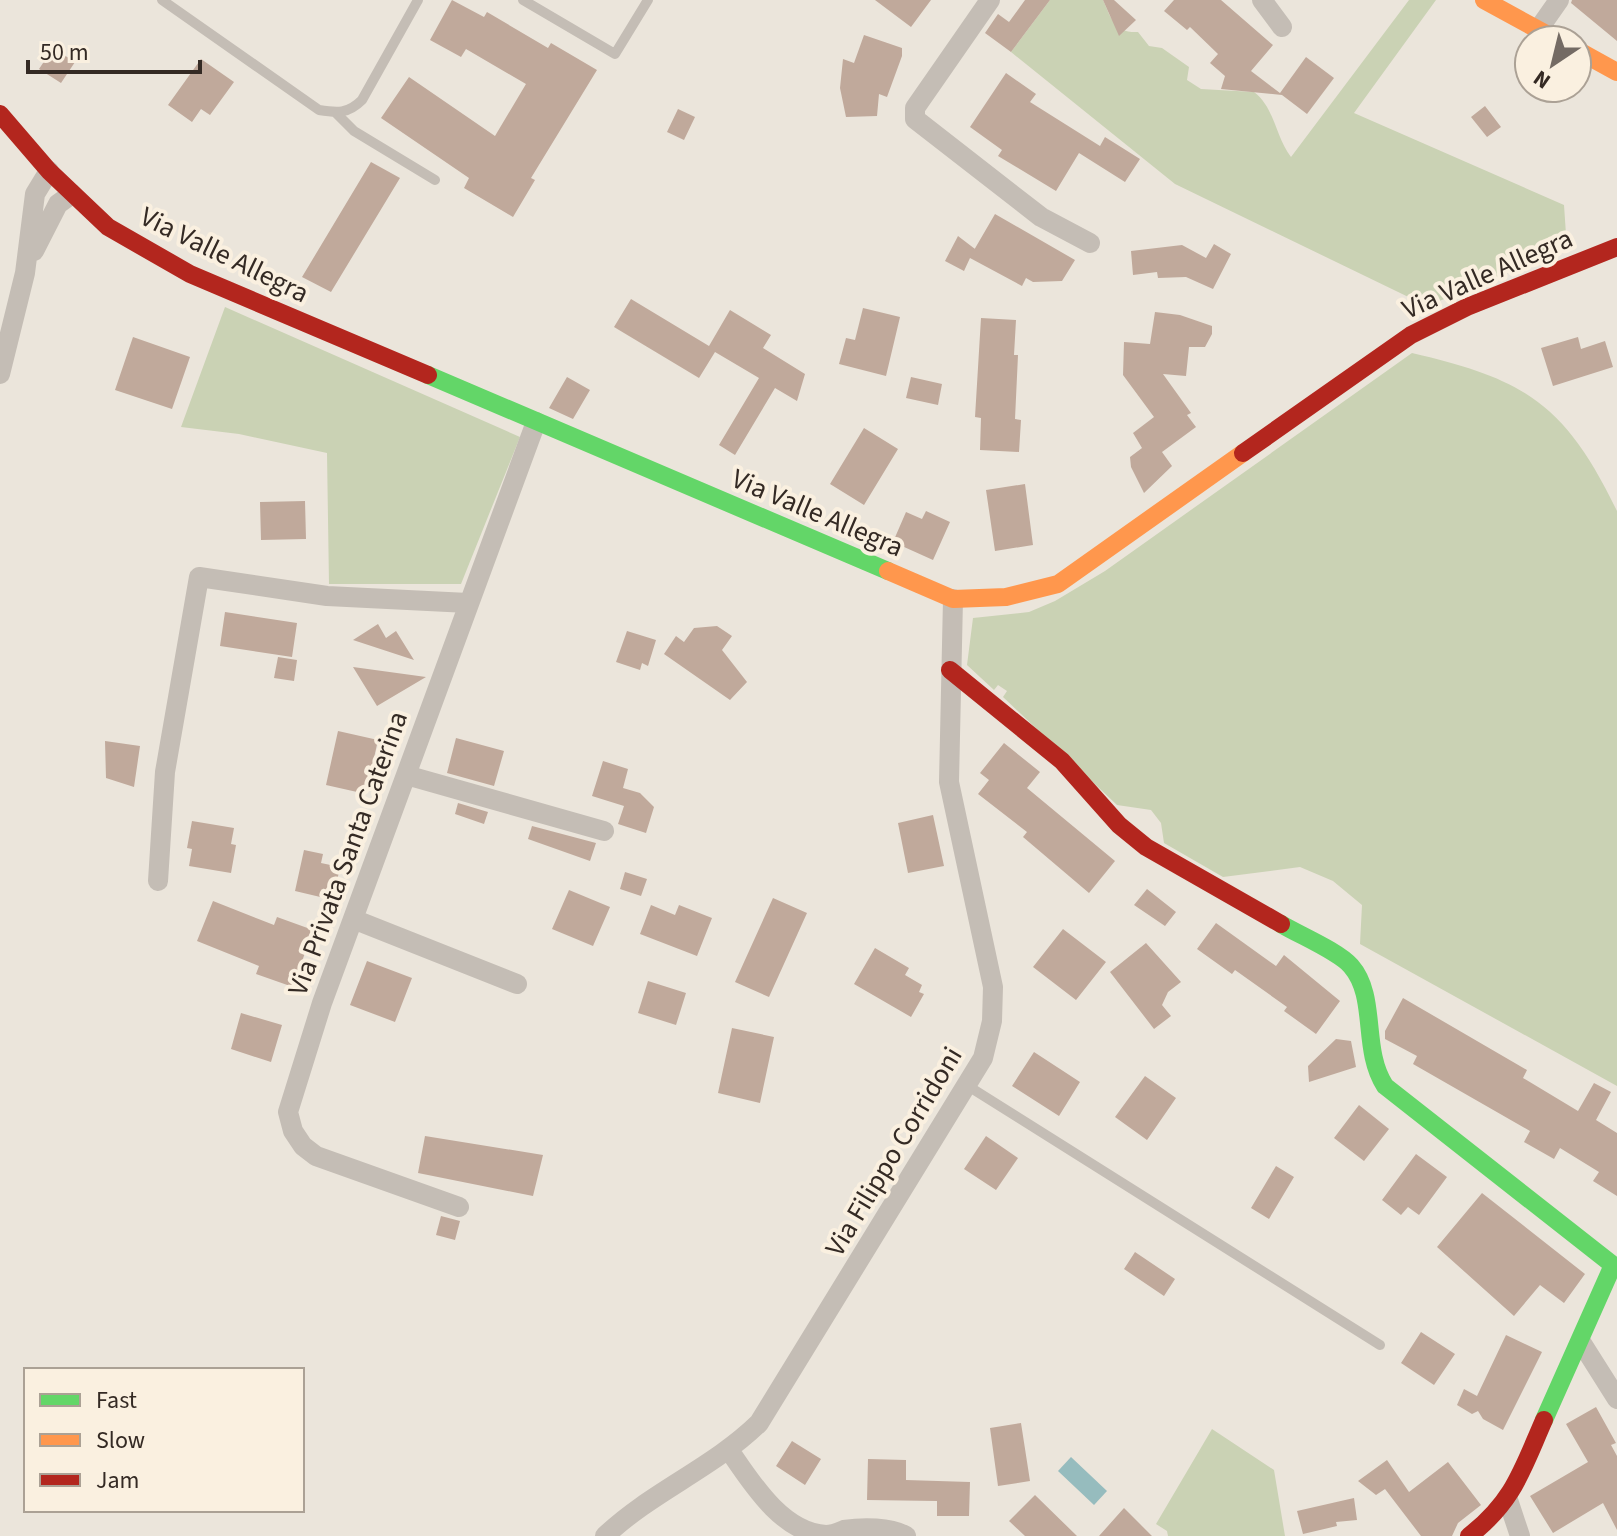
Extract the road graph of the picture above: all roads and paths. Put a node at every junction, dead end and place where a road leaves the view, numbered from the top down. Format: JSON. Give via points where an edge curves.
{"nodes":[{"id":1,"x":162,"y":0,"type":"edge"},
{"id":2,"x":418,"y":0,"type":"edge"},
{"id":3,"x":523,"y":0,"type":"edge"},
{"id":4,"x":648,"y":0,"type":"edge"},
{"id":5,"x":990,"y":0,"type":"edge"},
{"id":6,"x":1262,"y":0,"type":"edge"},
{"id":7,"x":1484,"y":0,"type":"edge"},
{"id":8,"x":1559,"y":0,"type":"edge"},
{"id":9,"x":1527,"y":24,"type":"edge"},
{"id":10,"x":1542,"y":24,"type":"edge"},
{"id":11,"x":1282,"y":27,"type":"dead end"},
{"id":12,"x":1593,"y":59,"type":"edge"},
{"id":13,"x":1617,"y":72,"type":"edge"},
{"id":14,"x":336,"y":113,"type":"junction"},
{"id":15,"x":0,"y":114,"type":"edge"},
{"id":16,"x":49,"y":171,"type":"junction"},
{"id":17,"x":435,"y":180,"type":"dead end"},
{"id":18,"x":72,"y":194,"type":"junction"},
{"id":19,"x":1090,"y":243,"type":"dead end"},
{"id":20,"x":1617,"y":247,"type":"edge"},
{"id":21,"x":25,"y":273,"type":"junction"},
{"id":22,"x":0,"y":374,"type":"edge"},
{"id":23,"x":536,"y":422,"type":"junction"},
{"id":24,"x":953,"y":599,"type":"junction"},
{"id":25,"x":468,"y":603,"type":"junction"},
{"id":26,"x":950,"y":670,"type":"junction"},
{"id":27,"x":406,"y":775,"type":"junction"},
{"id":28,"x":604,"y":831,"type":"dead end"},
{"id":29,"x":158,"y":881,"type":"dead end"},
{"id":30,"x":353,"y":919,"type":"junction"},
{"id":31,"x":517,"y":984,"type":"dead end"},
{"id":32,"x":968,"y":1086,"type":"junction"},
{"id":33,"x":459,"y":1207,"type":"dead end"},
{"id":34,"x":1615,"y":1266,"type":"edge"},
{"id":35,"x":1581,"y":1342,"type":"junction"},
{"id":36,"x":1380,"y":1345,"type":"dead end"},
{"id":37,"x":1617,"y":1399,"type":"edge"},
{"id":38,"x":729,"y":1450,"type":"junction"},
{"id":39,"x":1508,"y":1500,"type":"junction"},
{"id":40,"x":605,"y":1536,"type":"edge"},
{"id":41,"x":906,"y":1536,"type":"edge"},
{"id":42,"x":1469,"y":1536,"type":"edge"},
{"id":43,"x":1520,"y":1536,"type":"edge"}],
"edges":[{"from":1,"to":14,"type":"lane","via":[[319,110]]},
{"from":2,"to":14,"type":"lane","via":[[362,100],[352,110]]},
{"from":3,"to":4,"type":"lane","via":[[615,54]]},
{"from":5,"to":19,"type":"street","via":[[915,108],[915,119],[1041,217]]},
{"from":6,"to":11,"type":"street"},
{"from":7,"to":9,"type":"main road"},
{"from":8,"to":10,"type":"street"},
{"from":12,"to":13,"type":"main road"},
{"from":14,"to":17,"type":"lane","via":[[354,131]]},
{"from":15,"to":16,"type":"main road","name":"Via Valle Allegra"},
{"from":16,"to":18,"type":"main road","name":"Via Valle Allegra"},
{"from":16,"to":21,"type":"street","via":[[35,194]]},
{"from":18,"to":21,"type":"street","via":[[58,204]]},
{"from":18,"to":23,"type":"main road","name":"Via Valle Allegra","via":[[108,227],[190,274]]},
{"from":20,"to":24,"type":"main road","name":"Via Valle Allegra","via":[[1411,335],[1058,584],[988,601]]},
{"from":21,"to":22,"type":"street"},
{"from":23,"to":24,"type":"main road","name":"Via Valle Allegra"},
{"from":23,"to":25,"type":"street","name":"Via Privata Santa Caterina"},
{"from":24,"to":26,"type":"street","name":"Via Filippo Corridoni"},
{"from":25,"to":27,"type":"street","name":"Via Privata Santa Caterina"},
{"from":25,"to":29,"type":"street","via":[[327,596],[199,577],[165,772]]},
{"from":26,"to":32,"type":"street","name":"Via Filippo Corridoni","via":[[949,782],[993,987],[983,1058]]},
{"from":26,"to":34,"type":"main road","via":[[1062,761],[1146,847],[1350,964],[1362,984],[1369,1063],[1385,1086]]},
{"from":27,"to":28,"type":"street"},
{"from":27,"to":30,"type":"street","name":"Via Privata Santa Caterina"},
{"from":30,"to":31,"type":"street"},
{"from":30,"to":33,"type":"street","name":"Via Privata Santa Caterina","via":[[288,1112],[293,1131],[316,1156]]},
{"from":32,"to":36,"type":"lane"},
{"from":32,"to":38,"type":"street","name":"Via Filippo Corridoni","via":[[773,1404]]},
{"from":34,"to":35,"type":"main road"},
{"from":35,"to":37,"type":"street"},
{"from":35,"to":39,"type":"main road"},
{"from":38,"to":40,"type":"street","name":"Via Filippo Corridoni"},
{"from":38,"to":41,"type":"street","via":[[753,1484],[796,1525],[826,1535],[882,1529]]},
{"from":39,"to":42,"type":"main road"},
{"from":39,"to":43,"type":"street"}]}
